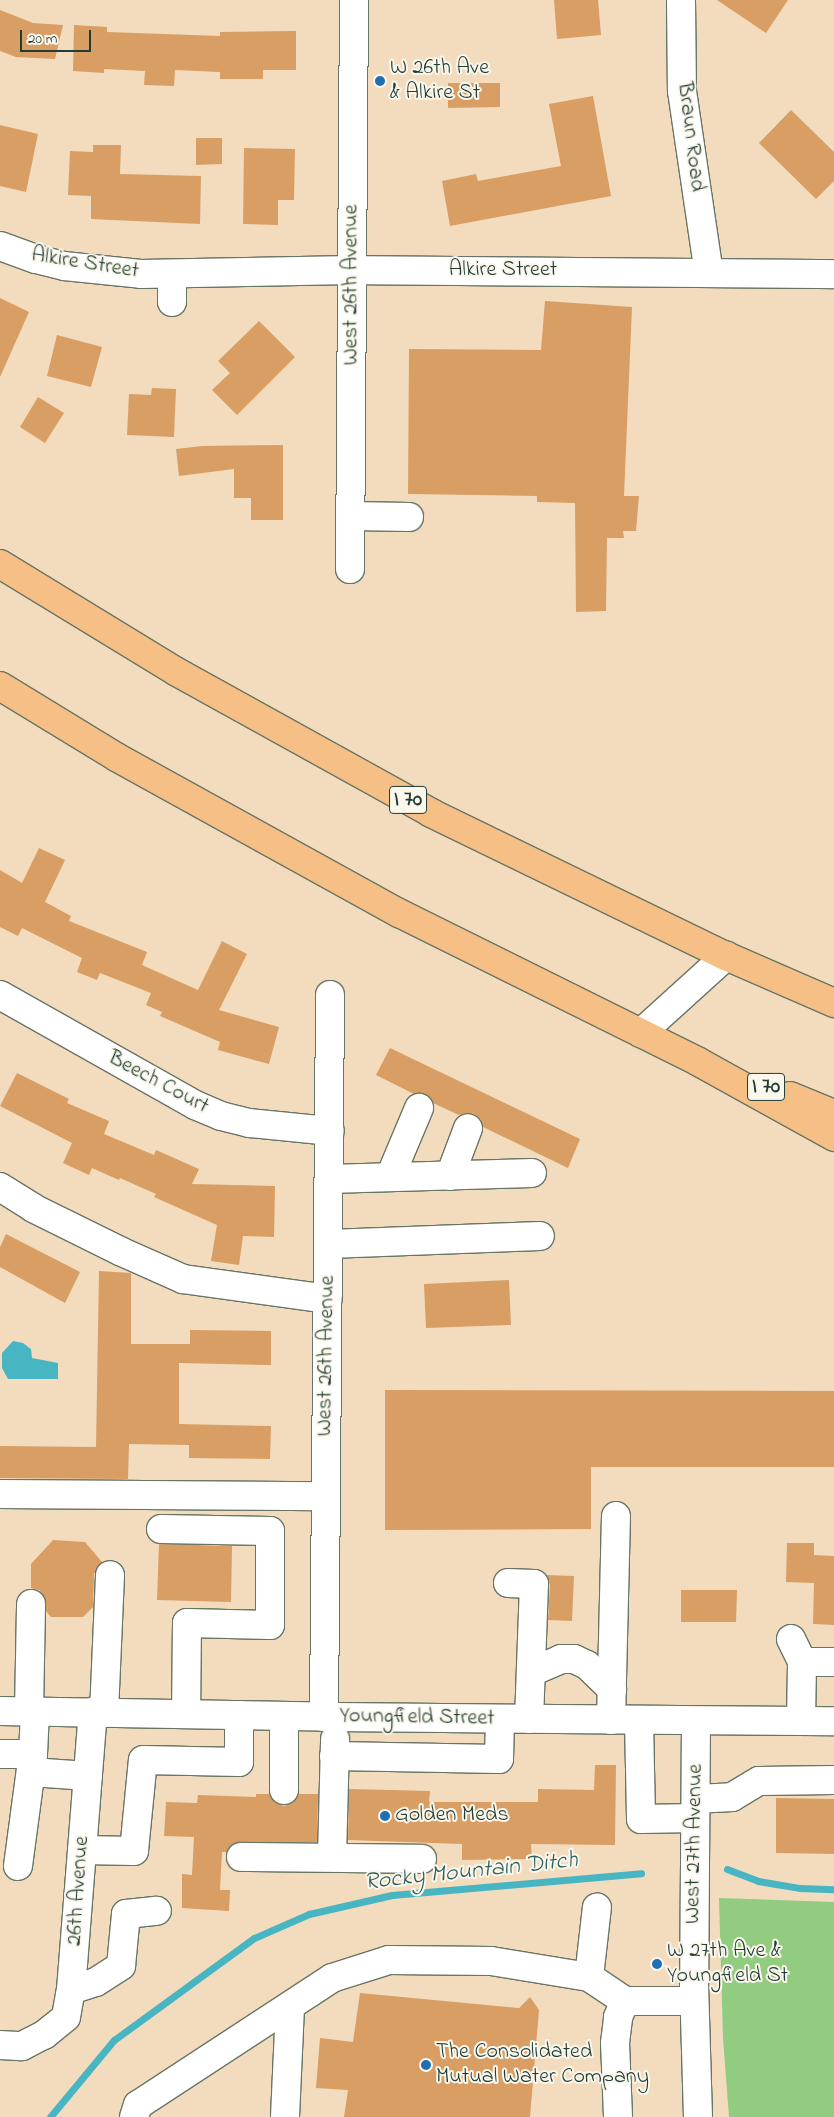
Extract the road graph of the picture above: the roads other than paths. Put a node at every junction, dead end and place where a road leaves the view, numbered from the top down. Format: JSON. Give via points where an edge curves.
{"nodes":[{"id":1,"x":354,"y":0,"type":"edge"},
{"id":2,"x":681,"y":0,"type":"edge"},
{"id":3,"x":0,"y":246,"type":"edge"},
{"id":4,"x":352,"y":270,"type":"junction"},
{"id":5,"x":709,"y":273,"type":"junction"},
{"id":6,"x":834,"y":274,"type":"edge"},
{"id":7,"x":172,"y":275,"type":"junction"},
{"id":8,"x":172,"y":302,"type":"dead end"},
{"id":9,"x":351,"y":516,"type":"junction"},
{"id":10,"x":409,"y":517,"type":"dead end"},
{"id":11,"x":0,"y":564,"type":"edge"},
{"id":12,"x":350,"y":569,"type":"dead end"},
{"id":13,"x":0,"y":686,"type":"edge"},
{"id":14,"x":726,"y":956,"type":"junction"},
{"id":15,"x":0,"y":995,"type":"edge"},
{"id":16,"x":330,"y":995,"type":"dead end"},
{"id":17,"x":834,"y":1003,"type":"edge"},
{"id":18,"x":641,"y":1033,"type":"junction"},
{"id":19,"x":697,"y":1061,"type":"junction"},
{"id":20,"x":419,"y":1108,"type":"dead end"},
{"id":21,"x":834,"y":1114,"type":"edge"},
{"id":22,"x":468,"y":1128,"type":"dead end"},
{"id":23,"x":330,"y":1131,"type":"junction"},
{"id":24,"x":834,"y":1137,"type":"edge"},
{"id":25,"x":532,"y":1173,"type":"dead end"},
{"id":26,"x":450,"y":1176,"type":"junction"},
{"id":27,"x":390,"y":1177,"type":"junction"},
{"id":28,"x":329,"y":1179,"type":"junction"},
{"id":29,"x":0,"y":1186,"type":"edge"},
{"id":30,"x":540,"y":1236,"type":"dead end"},
{"id":31,"x":329,"y":1244,"type":"junction"},
{"id":32,"x":328,"y":1299,"type":"junction"},
{"id":33,"x":0,"y":1494,"type":"edge"},
{"id":34,"x":326,"y":1496,"type":"junction"},
{"id":35,"x":616,"y":1516,"type":"dead end"},
{"id":36,"x":160,"y":1529,"type":"dead end"},
{"id":37,"x":110,"y":1575,"type":"dead end"},
{"id":38,"x":508,"y":1583,"type":"dead end"},
{"id":39,"x":31,"y":1604,"type":"dead end"},
{"id":40,"x":834,"y":1662,"type":"edge"},
{"id":41,"x":531,"y":1672,"type":"junction"},
{"id":42,"x":612,"y":1689,"type":"junction"},
{"id":43,"x":0,"y":1711,"type":"edge"},
{"id":44,"x":32,"y":1711,"type":"junction"},
{"id":45,"x":98,"y":1712,"type":"junction"},
{"id":46,"x":186,"y":1714,"type":"junction"},
{"id":47,"x":239,"y":1715,"type":"junction"},
{"id":48,"x":284,"y":1716,"type":"junction"},
{"id":49,"x":329,"y":1717,"type":"junction"},
{"id":50,"x":500,"y":1719,"type":"junction"},
{"id":51,"x":529,"y":1719,"type":"junction"},
{"id":52,"x":611,"y":1720,"type":"junction"},
{"id":53,"x":639,"y":1721,"type":"junction"},
{"id":54,"x":696,"y":1721,"type":"junction"},
{"id":55,"x":802,"y":1721,"type":"junction"},
{"id":56,"x":834,"y":1721,"type":"edge"},
{"id":57,"x":0,"y":1754,"type":"edge"},
{"id":58,"x":334,"y":1756,"type":"junction"},
{"id":59,"x":32,"y":1763,"type":"junction"},
{"id":60,"x":88,"y":1776,"type":"junction"},
{"id":61,"x":834,"y":1780,"type":"edge"},
{"id":62,"x":284,"y":1790,"type":"dead end"},
{"id":63,"x":695,"y":1808,"type":"junction"},
{"id":64,"x":82,"y":1850,"type":"junction"},
{"id":65,"x":241,"y":1856,"type":"dead end"},
{"id":66,"x":332,"y":1858,"type":"junction"},
{"id":67,"x":422,"y":1859,"type":"dead end"},
{"id":68,"x":18,"y":1866,"type":"dead end"},
{"id":69,"x":597,"y":1907,"type":"dead end"},
{"id":70,"x":157,"y":1911,"type":"dead end"},
{"id":71,"x":590,"y":1977,"type":"junction"},
{"id":72,"x":71,"y":1990,"type":"junction"},
{"id":73,"x":625,"y":2001,"type":"junction"},
{"id":74,"x":694,"y":2001,"type":"junction"},
{"id":75,"x":290,"y":2006,"type":"junction"},
{"id":76,"x":11,"y":2046,"type":"edge"},
{"id":77,"x":134,"y":2117,"type":"edge"},
{"id":78,"x":285,"y":2117,"type":"edge"},
{"id":79,"x":618,"y":2117,"type":"edge"},
{"id":80,"x":698,"y":2117,"type":"edge"}],
"edges":[{"from":1,"to":4,"type":"street","name":"West 26th Avenue"},
{"from":2,"to":5,"type":"street","name":"Braun Road","via":[[682,91]]},
{"from":3,"to":7,"type":"street","name":"Alkire Street","via":[[64,266]]},
{"from":4,"to":5,"type":"street","name":"Alkire Street"},
{"from":4,"to":7,"type":"street","name":"Alkire Street"},
{"from":4,"to":9,"type":"street","name":"West 26th Avenue"},
{"from":5,"to":6,"type":"street","name":"Alkire Street"},
{"from":7,"to":8,"type":"street","name":"Alkire Street"},
{"from":9,"to":10,"type":"street"},
{"from":9,"to":12,"type":"street","name":"West 26th Avenue"},
{"from":11,"to":14,"type":"highway","number":"I 70","via":[[177,672],[431,812]]},
{"from":13,"to":18,"type":"highway","number":"I 70","via":[[118,758],[398,913]]},
{"from":14,"to":17,"type":"highway","number":"I 70"},
{"from":14,"to":18,"type":"street"},
{"from":15,"to":23,"type":"street","name":"Beech Court","via":[[195,1105],[221,1116],[250,1123]]},
{"from":16,"to":23,"type":"street","name":"West 26th Avenue"},
{"from":18,"to":19,"type":"highway","number":"I 70"},
{"from":19,"to":21,"type":"highway","number":"I 70"},
{"from":19,"to":24,"type":"highway"},
{"from":20,"to":27,"type":"street"},
{"from":22,"to":26,"type":"street"},
{"from":23,"to":28,"type":"street","name":"West 26th Avenue"},
{"from":25,"to":26,"type":"street"},
{"from":26,"to":27,"type":"street"},
{"from":27,"to":28,"type":"street"},
{"from":28,"to":31,"type":"street","name":"West 26th Avenue"},
{"from":29,"to":32,"type":"street","via":[[51,1216],[183,1279]]},
{"from":30,"to":31,"type":"street"},
{"from":31,"to":32,"type":"street","name":"West 26th Avenue"},
{"from":32,"to":34,"type":"street","name":"West 26th Avenue"},
{"from":33,"to":34,"type":"street"},
{"from":34,"to":49,"type":"street","name":"West 26th Avenue"},
{"from":35,"to":42,"type":"street"},
{"from":36,"to":46,"type":"street","via":[[270,1531],[270,1625],[187,1623]]},
{"from":37,"to":45,"type":"street","name":"26th Avenue"},
{"from":38,"to":41,"type":"street","via":[[534,1584]]},
{"from":39,"to":44,"type":"street"},
{"from":40,"to":55,"type":"street","via":[[797,1650]]},
{"from":41,"to":42,"type":"street","via":[[561,1659],[574,1659],[587,1666]]},
{"from":41,"to":51,"type":"street"},
{"from":42,"to":52,"type":"street"},
{"from":43,"to":44,"type":"street","name":"Youngfield Street"},
{"from":44,"to":45,"type":"street","name":"Youngfield Street"},
{"from":44,"to":59,"type":"street"},
{"from":45,"to":46,"type":"street","name":"Youngfield Street"},
{"from":45,"to":60,"type":"street","name":"26th Avenue"},
{"from":46,"to":47,"type":"street","name":"Youngfield Street"},
{"from":47,"to":48,"type":"street","name":"Youngfield Street"},
{"from":47,"to":64,"type":"street","via":[[238,1762],[144,1760],[134,1851]]},
{"from":48,"to":49,"type":"street","name":"Youngfield Street"},
{"from":48,"to":62,"type":"street"},
{"from":49,"to":50,"type":"street","name":"Youngfield Street"},
{"from":49,"to":58,"type":"street","name":"West 26th Avenue"},
{"from":50,"to":51,"type":"street","name":"Youngfield Street"},
{"from":50,"to":58,"type":"street","via":[[498,1759]]},
{"from":51,"to":52,"type":"street","name":"Youngfield Street"},
{"from":52,"to":53,"type":"street","name":"Youngfield Street"},
{"from":53,"to":54,"type":"street","name":"Youngfield Street"},
{"from":53,"to":63,"type":"street","via":[[641,1819]]},
{"from":54,"to":55,"type":"street","name":"Youngfield Street"},
{"from":54,"to":63,"type":"street","name":"West 27th Avenue"},
{"from":55,"to":56,"type":"street","name":"Youngfield Street"},
{"from":57,"to":59,"type":"street"},
{"from":58,"to":66,"type":"street","name":"West 26th Avenue"},
{"from":59,"to":60,"type":"street"},
{"from":59,"to":68,"type":"street"},
{"from":60,"to":64,"type":"street","name":"26th Avenue"},
{"from":61,"to":63,"type":"street","via":[[759,1781],[732,1798]]},
{"from":63,"to":74,"type":"street","name":"West 27th Avenue"},
{"from":64,"to":72,"type":"street","name":"26th Avenue"},
{"from":65,"to":66,"type":"street"},
{"from":66,"to":67,"type":"street"},
{"from":69,"to":71,"type":"street"},
{"from":70,"to":72,"type":"street","via":[[126,1914],[121,1966],[96,1982]]},
{"from":71,"to":73,"type":"street"},
{"from":71,"to":75,"type":"street","via":[[491,1961],[389,1960],[332,1978]]},
{"from":72,"to":76,"type":"street","name":"26th Avenue","via":[[66,2017],[44,2035]]},
{"from":73,"to":74,"type":"street"},
{"from":73,"to":79,"type":"street","via":[[618,2017],[615,2043]]},
{"from":74,"to":80,"type":"street","name":"West 27th Avenue"},
{"from":75,"to":77,"type":"street","via":[[138,2105]]},
{"from":75,"to":78,"type":"street"}]}
